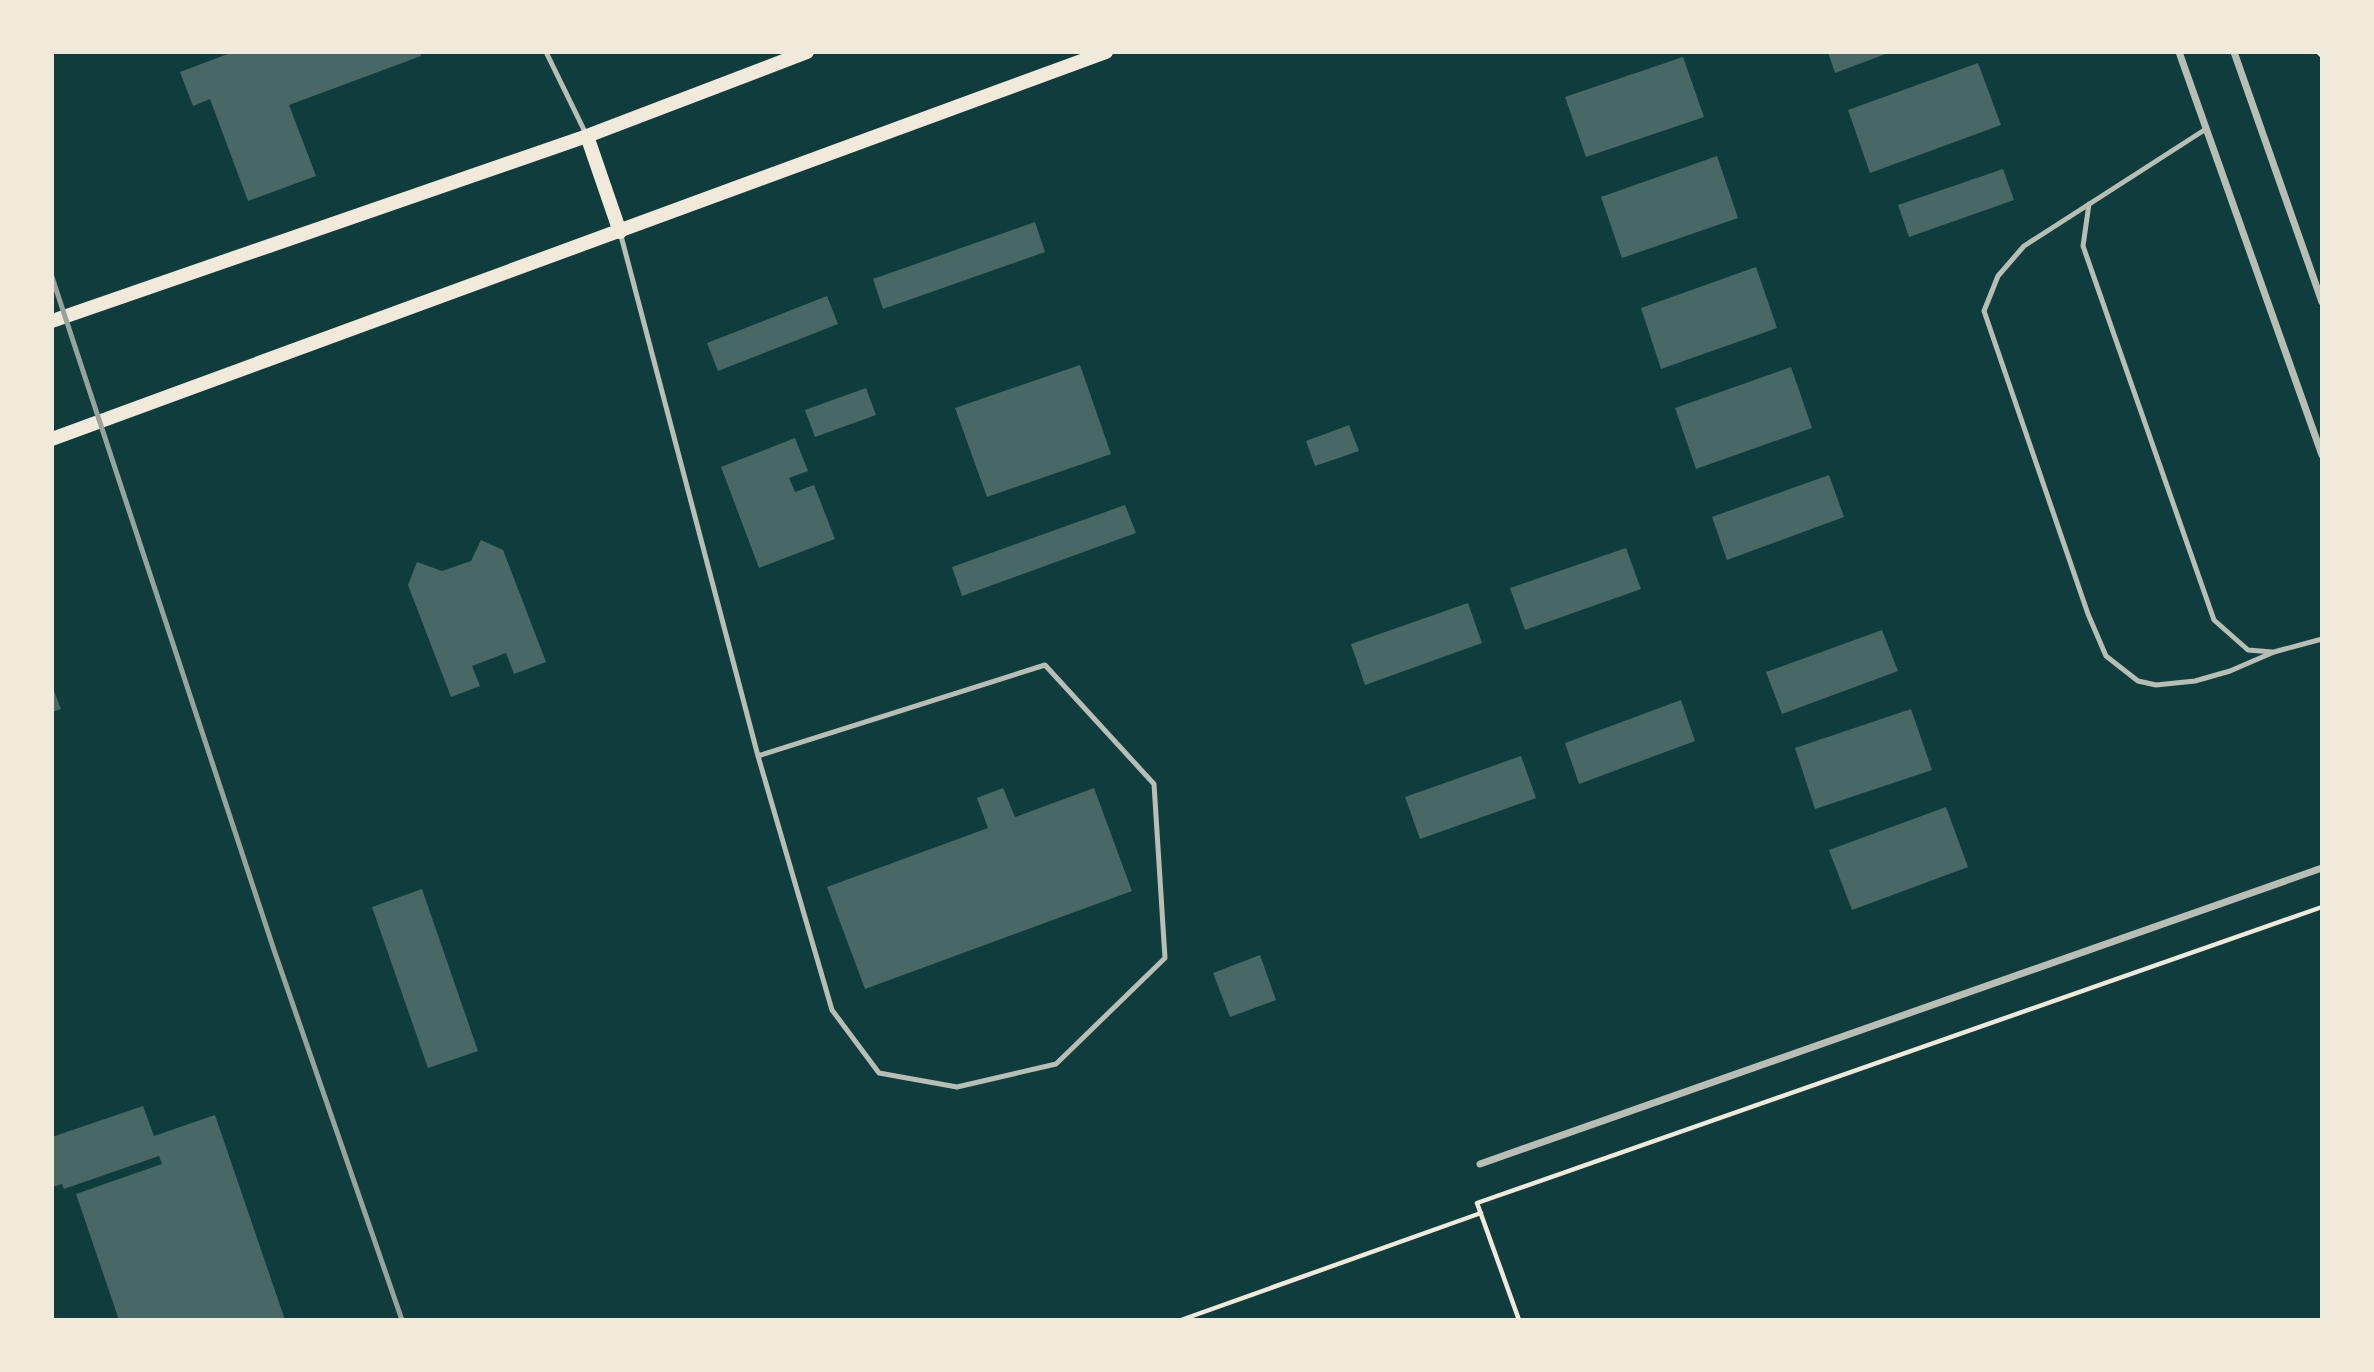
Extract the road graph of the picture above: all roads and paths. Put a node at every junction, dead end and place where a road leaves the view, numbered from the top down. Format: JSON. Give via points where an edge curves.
{"nodes":[{"id":1,"x":546,"y":52,"type":"edge"},
{"id":2,"x":807,"y":52,"type":"edge"},
{"id":3,"x":1105,"y":52,"type":"edge"},
{"id":4,"x":2179,"y":52,"type":"edge"},
{"id":5,"x":2234,"y":52,"type":"edge"},
{"id":6,"x":2206,"y":129,"type":"junction"},
{"id":7,"x":587,"y":136,"type":"junction"},
{"id":8,"x":2089,"y":204,"type":"junction"},
{"id":9,"x":620,"y":232,"type":"junction"},
{"id":10,"x":2322,"y":302,"type":"edge"},
{"id":11,"x":52,"y":321,"type":"edge"},
{"id":12,"x":52,"y":439,"type":"edge"},
{"id":13,"x":2322,"y":455,"type":"edge"},
{"id":14,"x":2322,"y":639,"type":"edge"},
{"id":15,"x":2274,"y":652,"type":"junction"},
{"id":16,"x":758,"y":756,"type":"junction"},
{"id":17,"x":2322,"y":867,"type":"edge"},
{"id":18,"x":2322,"y":907,"type":"edge"},
{"id":19,"x":1480,"y":1164,"type":"dead end"},
{"id":20,"x":1480,"y":1213,"type":"junction"},
{"id":21,"x":1181,"y":1320,"type":"edge"},
{"id":22,"x":1519,"y":1320,"type":"edge"}],
"edges":[{"from":1,"to":7,"type":"lane"},
{"from":2,"to":7,"type":"main road"},
{"from":3,"to":9,"type":"main road"},
{"from":4,"to":6,"type":"street"},
{"from":5,"to":10,"type":"street"},
{"from":6,"to":8,"type":"lane"},
{"from":6,"to":13,"type":"street"},
{"from":7,"to":9,"type":"main road"},
{"from":7,"to":11,"type":"main road"},
{"from":8,"to":15,"type":"lane","via":[[2083,246],[2214,620],[2248,650]]},
{"from":8,"to":15,"type":"lane","via":[[2024,246],[1998,276],[1984,311],[2088,614],[2106,656],[2138,681],[2156,685],[2195,681]]},
{"from":9,"to":12,"type":"main road"},
{"from":9,"to":16,"type":"lane"},
{"from":14,"to":15,"type":"lane"},
{"from":16,"to":16,"type":"lane","via":[[832,1010],[879,1073],[957,1087],[1056,1064],[1165,958],[1154,784],[1045,664]]},
{"from":17,"to":19,"type":"street"},
{"from":18,"to":20,"type":"path","via":[[1477,1203]]},
{"from":20,"to":21,"type":"path"},
{"from":20,"to":22,"type":"path"}]}
